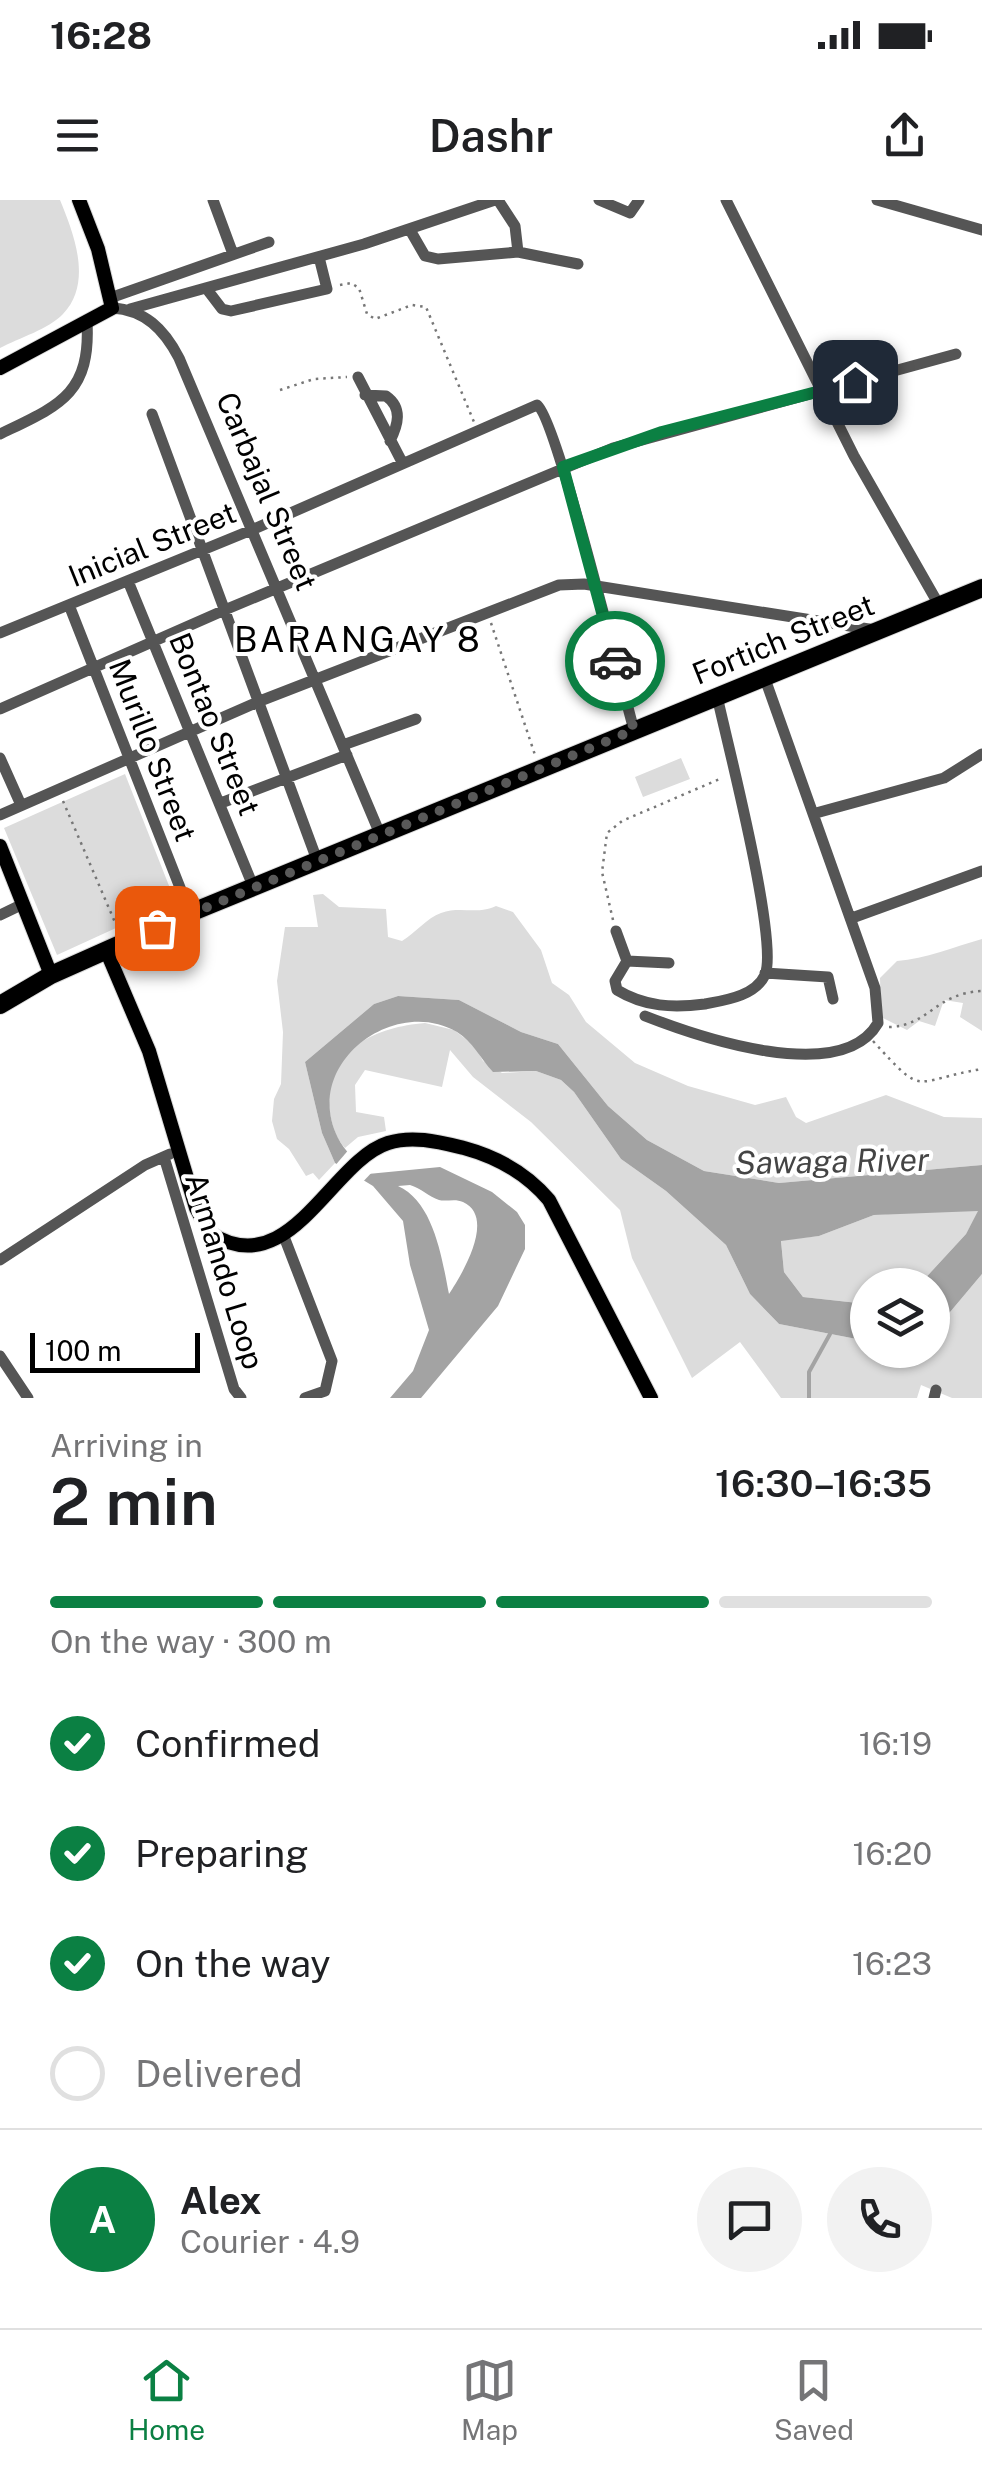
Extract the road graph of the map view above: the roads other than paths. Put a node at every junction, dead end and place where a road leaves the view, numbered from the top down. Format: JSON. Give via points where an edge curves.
{"nodes":[{"id":1,"x":79,"y":200,"type":"edge"},
{"id":2,"x":212,"y":200,"type":"edge"},
{"id":3,"x":496,"y":200,"type":"edge"},
{"id":4,"x":599,"y":200,"type":"edge"},
{"id":5,"x":639,"y":200,"type":"edge"},
{"id":6,"x":726,"y":200,"type":"edge"},
{"id":7,"x":878,"y":200,"type":"edge"},
{"id":8,"x":410,"y":230,"type":"junction"},
{"id":9,"x":982,"y":230,"type":"edge"},
{"id":10,"x":268,"y":242,"type":"dead end"},
{"id":11,"x":518,"y":252,"type":"junction"},
{"id":12,"x":233,"y":254,"type":"junction"},
{"id":13,"x":319,"y":257,"type":"junction"},
{"id":14,"x":578,"y":264,"type":"dead end"},
{"id":15,"x":206,"y":288,"type":"junction"},
{"id":16,"x":111,"y":303,"type":"junction"},
{"id":17,"x":130,"y":309,"type":"junction"},
{"id":18,"x":87,"y":322,"type":"junction"},
{"id":19,"x":956,"y":354,"type":"dead end"},
{"id":20,"x":0,"y":368,"type":"edge"},
{"id":21,"x":358,"y":377,"type":"road end"},
{"id":22,"x":821,"y":391,"type":"junction"},
{"id":23,"x":365,"y":396,"type":"junction"},
{"id":24,"x":152,"y":414,"type":"dead end"},
{"id":25,"x":0,"y":434,"type":"edge"},
{"id":26,"x":390,"y":441,"type":"junction"},
{"id":27,"x":402,"y":462,"type":"junction"},
{"id":28,"x":563,"y":467,"type":"junction"},
{"id":29,"x":254,"y":529,"type":"junction"},
{"id":30,"x":204,"y":550,"type":"junction"},
{"id":31,"x":128,"y":580,"type":"junction"},
{"id":32,"x":594,"y":586,"type":"junction"},
{"id":33,"x":278,"y":587,"type":"junction"},
{"id":34,"x":982,"y":588,"type":"edge"},
{"id":35,"x":69,"y":605,"type":"junction"},
{"id":36,"x":939,"y":606,"type":"junction"},
{"id":37,"x":227,"y":608,"type":"junction"},
{"id":38,"x":879,"y":630,"type":"junction"},
{"id":39,"x":0,"y":633,"type":"edge"},
{"id":40,"x":154,"y":642,"type":"junction"},
{"id":41,"x":95,"y":668,"type":"junction"},
{"id":42,"x":764,"y":676,"type":"junction"},
{"id":43,"x":316,"y":678,"type":"junction"},
{"id":44,"x":717,"y":696,"type":"junction"},
{"id":45,"x":260,"y":700,"type":"junction"},
{"id":46,"x":0,"y":709,"type":"edge"},
{"id":47,"x":416,"y":720,"type":"dead end"},
{"id":48,"x":191,"y":730,"type":"junction"},
{"id":49,"x":634,"y":730,"type":"junction"},
{"id":50,"x":345,"y":750,"type":"junction"},
{"id":51,"x":130,"y":756,"type":"junction"},
{"id":52,"x":0,"y":758,"type":"edge"},
{"id":53,"x":981,"y":758,"type":"edge"},
{"id":54,"x":288,"y":778,"type":"junction"},
{"id":55,"x":221,"y":803,"type":"junction"},
{"id":56,"x":21,"y":805,"type":"junction"},
{"id":57,"x":816,"y":813,"type":"junction"},
{"id":58,"x":0,"y":815,"type":"edge"},
{"id":59,"x":380,"y":834,"type":"junction"},
{"id":60,"x":0,"y":846,"type":"edge"},
{"id":61,"x":317,"y":860,"type":"junction"},
{"id":62,"x":982,"y":871,"type":"edge"},
{"id":63,"x":254,"y":886,"type":"junction"},
{"id":64,"x":23,"y":904,"type":"junction"},
{"id":65,"x":190,"y":912,"type":"junction"},
{"id":66,"x":0,"y":915,"type":"edge"},
{"id":67,"x":852,"y":918,"type":"junction"},
{"id":68,"x":616,"y":932,"type":"road end"},
{"id":69,"x":115,"y":946,"type":"junction"},
{"id":70,"x":627,"y":961,"type":"junction"},
{"id":71,"x":669,"y":963,"type":"dead end"},
{"id":72,"x":766,"y":973,"type":"junction"},
{"id":73,"x":51,"y":975,"type":"junction"},
{"id":74,"x":833,"y":999,"type":"dead end"},
{"id":75,"x":0,"y":1004,"type":"edge"},
{"id":76,"x":645,"y":1016,"type":"dead end"},
{"id":77,"x":182,"y":1150,"type":"junction"},
{"id":78,"x":164,"y":1156,"type":"junction"},
{"id":79,"x":210,"y":1233,"type":"junction"},
{"id":80,"x":283,"y":1234,"type":"junction"},
{"id":81,"x":189,"y":1240,"type":"junction"},
{"id":82,"x":0,"y":1260,"type":"edge"},
{"id":83,"x":0,"y":1356,"type":"edge"},
{"id":84,"x":28,"y":1398,"type":"edge"},
{"id":85,"x":241,"y":1398,"type":"edge"},
{"id":86,"x":305,"y":1398,"type":"edge"},
{"id":87,"x":650,"y":1398,"type":"edge"}],
"edges":[{"from":1,"to":16,"type":"main road"},
{"from":2,"to":12,"type":"street"},
{"from":3,"to":8,"type":"street"},
{"from":3,"to":11,"type":"street","via":[[515,226]]},
{"from":4,"to":5,"type":"street","via":[[630,213]]},
{"from":6,"to":22,"type":"street"},
{"from":7,"to":9,"type":"street"},
{"from":8,"to":11,"type":"street","via":[[425,256]]},
{"from":8,"to":13,"type":"street"},
{"from":10,"to":12,"type":"street"},
{"from":11,"to":14,"type":"street"},
{"from":12,"to":16,"type":"street"},
{"from":13,"to":15,"type":"street"},
{"from":13,"to":15,"type":"street","via":[[327,289],[231,311]]},
{"from":15,"to":17,"type":"street"},
{"from":16,"to":17,"type":"street"},
{"from":16,"to":18,"type":"main road"},
{"from":17,"to":29,"type":"street","name":"Carbajal Street","via":[[171,342]]},
{"from":18,"to":20,"type":"main road"},
{"from":18,"to":25,"type":"street","via":[[87,353],[74,390],[64,402]]},
{"from":19,"to":22,"type":"street"},
{"from":21,"to":23,"type":"street"},
{"from":22,"to":28,"type":"street","via":[[662,432]]},
{"from":22,"to":36,"type":"street"},
{"from":23,"to":26,"type":"street"},
{"from":23,"to":26,"type":"street","via":[[386,396],[395,405],[398,422]]},
{"from":24,"to":30,"type":"street"},
{"from":26,"to":27,"type":"street"},
{"from":27,"to":28,"type":"street","name":"Inicial Street","via":[[533,405],[541,406]]},
{"from":27,"to":29,"type":"street","name":"Inicial Street"},
{"from":28,"to":32,"type":"street"},
{"from":28,"to":33,"type":"street"},
{"from":29,"to":30,"type":"street","name":"Inicial Street"},
{"from":29,"to":33,"type":"street","name":"Carbajal Street"},
{"from":30,"to":31,"type":"street","name":"Inicial Street"},
{"from":30,"to":37,"type":"street"},
{"from":31,"to":35,"type":"street","name":"Inicial Street"},
{"from":31,"to":40,"type":"street","name":"Bontao Street"},
{"from":32,"to":38,"type":"street"},
{"from":32,"to":43,"type":"street","via":[[559,585]]},
{"from":32,"to":49,"type":"street"},
{"from":33,"to":37,"type":"street"},
{"from":33,"to":43,"type":"street","name":"Carbajal Street"},
{"from":34,"to":36,"type":"highway","name":"Fortich Street"},
{"from":35,"to":39,"type":"street","name":"Inicial Street"},
{"from":35,"to":41,"type":"street","name":"Murillo Street"},
{"from":36,"to":38,"type":"highway","name":"Fortich Street"},
{"from":37,"to":40,"type":"street"},
{"from":37,"to":45,"type":"street"},
{"from":38,"to":42,"type":"highway","name":"Fortich Street"},
{"from":40,"to":41,"type":"street"},
{"from":40,"to":48,"type":"street","name":"Bontao Street"},
{"from":41,"to":46,"type":"street"},
{"from":41,"to":51,"type":"street","name":"Murillo Street"},
{"from":42,"to":44,"type":"highway","name":"Fortich Street"},
{"from":42,"to":57,"type":"street"},
{"from":43,"to":45,"type":"street"},
{"from":43,"to":50,"type":"street","name":"Carbajal Street"},
{"from":44,"to":49,"type":"highway","name":"Fortich Street"},
{"from":44,"to":72,"type":"street","via":[[764,922]]},
{"from":45,"to":48,"type":"street"},
{"from":45,"to":54,"type":"street"},
{"from":47,"to":50,"type":"street"},
{"from":48,"to":51,"type":"street"},
{"from":48,"to":55,"type":"street","name":"Bontao Street"},
{"from":49,"to":59,"type":"highway","name":"Fortich Street"},
{"from":50,"to":54,"type":"street"},
{"from":50,"to":59,"type":"street","name":"Carbajal Street"},
{"from":51,"to":56,"type":"street"},
{"from":51,"to":65,"type":"street","name":"Murillo Street"},
{"from":52,"to":56,"type":"street"},
{"from":53,"to":57,"type":"street","via":[[944,778]]},
{"from":54,"to":55,"type":"street"},
{"from":54,"to":61,"type":"street"},
{"from":55,"to":63,"type":"street","name":"Bontao Street"},
{"from":56,"to":58,"type":"street"},
{"from":57,"to":67,"type":"street"},
{"from":59,"to":61,"type":"highway","name":"Fortich Street"},
{"from":60,"to":64,"type":"main road"},
{"from":61,"to":63,"type":"highway","name":"Fortich Street"},
{"from":62,"to":67,"type":"street"},
{"from":63,"to":65,"type":"highway","name":"Fortich Street"},
{"from":64,"to":66,"type":"street"},
{"from":64,"to":73,"type":"main road"},
{"from":65,"to":69,"type":"highway","name":"Fortich Street"},
{"from":67,"to":76,"type":"street","via":[[878,1023],[848,1046],[764,1052]]},
{"from":68,"to":70,"type":"street"},
{"from":69,"to":73,"type":"highway","name":"Fortich Street"},
{"from":69,"to":77,"type":"main road"},
{"from":70,"to":71,"type":"street"},
{"from":70,"to":72,"type":"street","via":[[617,990],[640,1004],[722,1001],[758,985]]},
{"from":72,"to":74,"type":"street","via":[[828,977]]},
{"from":73,"to":75,"type":"highway","name":"Fortich Street"},
{"from":77,"to":78,"type":"street"},
{"from":77,"to":79,"type":"main road","via":[[196,1208]]},
{"from":78,"to":81,"type":"street","name":"Armando Loop"},
{"from":78,"to":82,"type":"street"},
{"from":79,"to":80,"type":"main road","via":[[239,1243]]},
{"from":79,"to":81,"type":"street"},
{"from":80,"to":86,"type":"street","via":[[332,1360],[326,1390]]},
{"from":80,"to":87,"type":"main road","via":[[366,1154],[402,1140],[451,1145],[509,1166],[537,1186],[560,1217]]},
{"from":81,"to":85,"type":"street","name":"Armando Loop"},
{"from":83,"to":84,"type":"street"}]}
